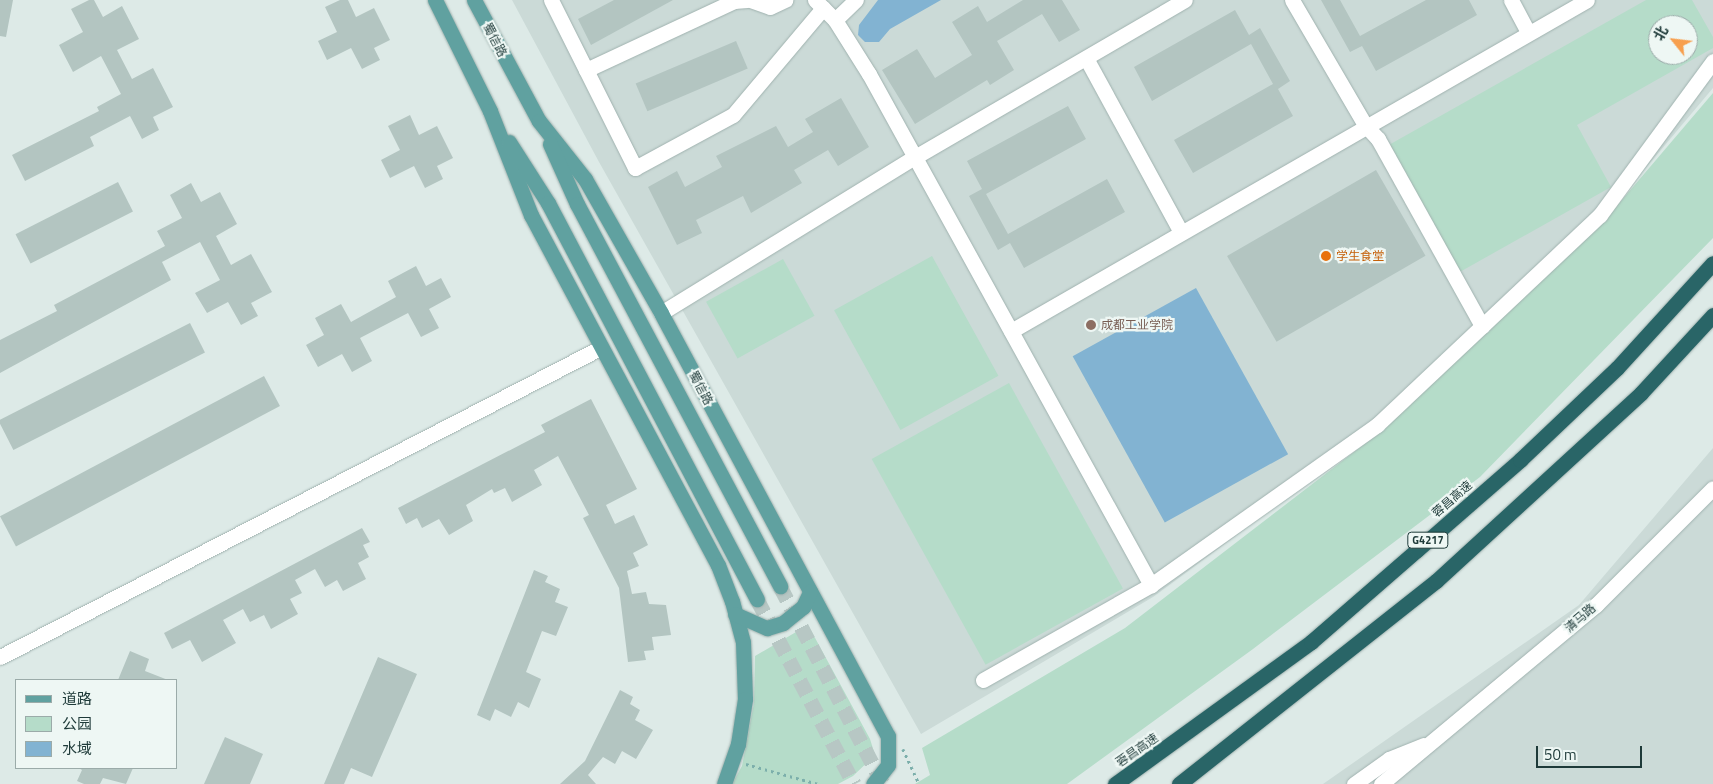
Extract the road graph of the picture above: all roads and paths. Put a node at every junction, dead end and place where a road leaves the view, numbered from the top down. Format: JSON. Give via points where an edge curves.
{"nodes":[{"id":1,"x":436,"y":0,"type":"edge"},
{"id":2,"x":474,"y":0,"type":"edge"},
{"id":3,"x":551,"y":0,"type":"edge"},
{"id":4,"x":748,"y":0,"type":"edge"},
{"id":5,"x":785,"y":0,"type":"edge"},
{"id":6,"x":856,"y":0,"type":"edge"},
{"id":7,"x":1185,"y":0,"type":"edge"},
{"id":8,"x":1292,"y":0,"type":"edge"},
{"id":9,"x":1511,"y":0,"type":"edge"},
{"id":10,"x":1587,"y":0,"type":"edge"},
{"id":11,"x":819,"y":4,"type":"edge"},
{"id":12,"x":835,"y":20,"type":"junction"},
{"id":13,"x":1528,"y":32,"type":"junction"},
{"id":14,"x":1086,"y":58,"type":"junction"},
{"id":15,"x":1713,"y":61,"type":"edge"},
{"id":16,"x":586,"y":70,"type":"junction"},
{"id":17,"x":490,"y":111,"type":"junction"},
{"id":18,"x":539,"y":121,"type":"junction"},
{"id":19,"x":1365,"y":125,"type":"junction"},
{"id":20,"x":915,"y":157,"type":"junction"},
{"id":21,"x":1181,"y":232,"type":"junction"},
{"id":22,"x":1713,"y":263,"type":"edge"},
{"id":23,"x":661,"y":313,"type":"junction"},
{"id":24,"x":1713,"y":315,"type":"edge"},
{"id":25,"x":1482,"y":326,"type":"junction"},
{"id":26,"x":1011,"y":331,"type":"junction"},
{"id":27,"x":600,"y":348,"type":"junction"},
{"id":28,"x":1713,"y":488,"type":"edge"},
{"id":29,"x":1151,"y":585,"type":"junction"},
{"id":30,"x":780,"y":586,"type":"tunnel mouth"},
{"id":31,"x":810,"y":592,"type":"junction"},
{"id":32,"x":757,"y":599,"type":"tunnel mouth"},
{"id":33,"x":735,"y":614,"type":"junction"},
{"id":34,"x":0,"y":657,"type":"edge"},
{"id":35,"x":983,"y":680,"type":"dead end"},
{"id":36,"x":888,"y":736,"type":"junction"},
{"id":37,"x":1439,"y":738,"type":"junction"},
{"id":38,"x":1389,"y":759,"type":"junction"},
{"id":39,"x":742,"y":763,"type":"dead end"},
{"id":40,"x":1399,"y":778,"type":"edge"},
{"id":41,"x":724,"y":784,"type":"edge"},
{"id":42,"x":818,"y":784,"type":"edge"},
{"id":43,"x":873,"y":784,"type":"edge"},
{"id":44,"x":920,"y":784,"type":"edge"},
{"id":45,"x":1115,"y":784,"type":"edge"},
{"id":46,"x":1179,"y":784,"type":"edge"},
{"id":47,"x":1354,"y":784,"type":"edge"},
{"id":48,"x":1381,"y":784,"type":"edge"}],
"edges":[{"from":1,"to":17,"type":"main road"},
{"from":2,"to":18,"type":"main road","name":"蜀信路"},
{"from":3,"to":16,"type":"street"},
{"from":4,"to":5,"type":"street","via":[[770,7]]},
{"from":4,"to":16,"type":"street","via":[[734,0]]},
{"from":6,"to":12,"type":"street"},
{"from":7,"to":14,"type":"street"},
{"from":8,"to":19,"type":"street"},
{"from":9,"to":13,"type":"street"},
{"from":10,"to":13,"type":"street"},
{"from":11,"to":12,"type":"street"},
{"from":11,"to":16,"type":"street","via":[[733,115],[634,168]]},
{"from":12,"to":20,"type":"street"},
{"from":13,"to":19,"type":"street"},
{"from":14,"to":20,"type":"street"},
{"from":14,"to":21,"type":"street"},
{"from":15,"to":25,"type":"street","via":[[1600,215]]},
{"from":17,"to":27,"type":"main road","via":[[531,215]]},
{"from":17,"to":32,"type":"main road","via":[[548,203]]},
{"from":18,"to":23,"type":"main road","name":"蜀信路","via":[[585,179]]},
{"from":18,"to":30,"type":"main road","via":[[577,204]]},
{"from":19,"to":21,"type":"street"},
{"from":19,"to":25,"type":"street","via":[[1378,139]]},
{"from":20,"to":23,"type":"street"},
{"from":20,"to":26,"type":"street"},
{"from":21,"to":26,"type":"street"},
{"from":22,"to":45,"type":"highway","name":"蓉昌高速","number":"G4217","via":[[1617,368],[1520,460],[1417,550],[1311,642]]},
{"from":23,"to":31,"type":"main road","name":"蜀信路"},
{"from":24,"to":46,"type":"highway","number":"G4217","via":[[1641,393],[1436,581],[1292,698]]},
{"from":25,"to":29,"type":"street","via":[[1378,425]]},
{"from":26,"to":29,"type":"street"},
{"from":27,"to":33,"type":"main road","via":[[718,565]]},
{"from":27,"to":34,"type":"street"},
{"from":28,"to":37,"type":"street","name":"清马路","via":[[1596,605]]},
{"from":29,"to":35,"type":"street"},
{"from":31,"to":33,"type":"main road","via":[[803,607],[783,623],[767,628]]},
{"from":31,"to":36,"type":"main road","name":"蜀信路"},
{"from":33,"to":41,"type":"main road","via":[[742,642],[745,699],[738,744]]},
{"from":36,"to":43,"type":"main road","name":"蜀信路","via":[[888,765]]},
{"from":36,"to":44,"type":"path","via":[[902,747]]},
{"from":37,"to":38,"type":"street","name":"清马路"},
{"from":37,"to":40,"type":"street","name":"清马路"},
{"from":38,"to":40,"type":"street"},
{"from":38,"to":47,"type":"street","name":"清马路"},
{"from":39,"to":42,"type":"path"},
{"from":40,"to":48,"type":"street","name":"清马路"}]}
